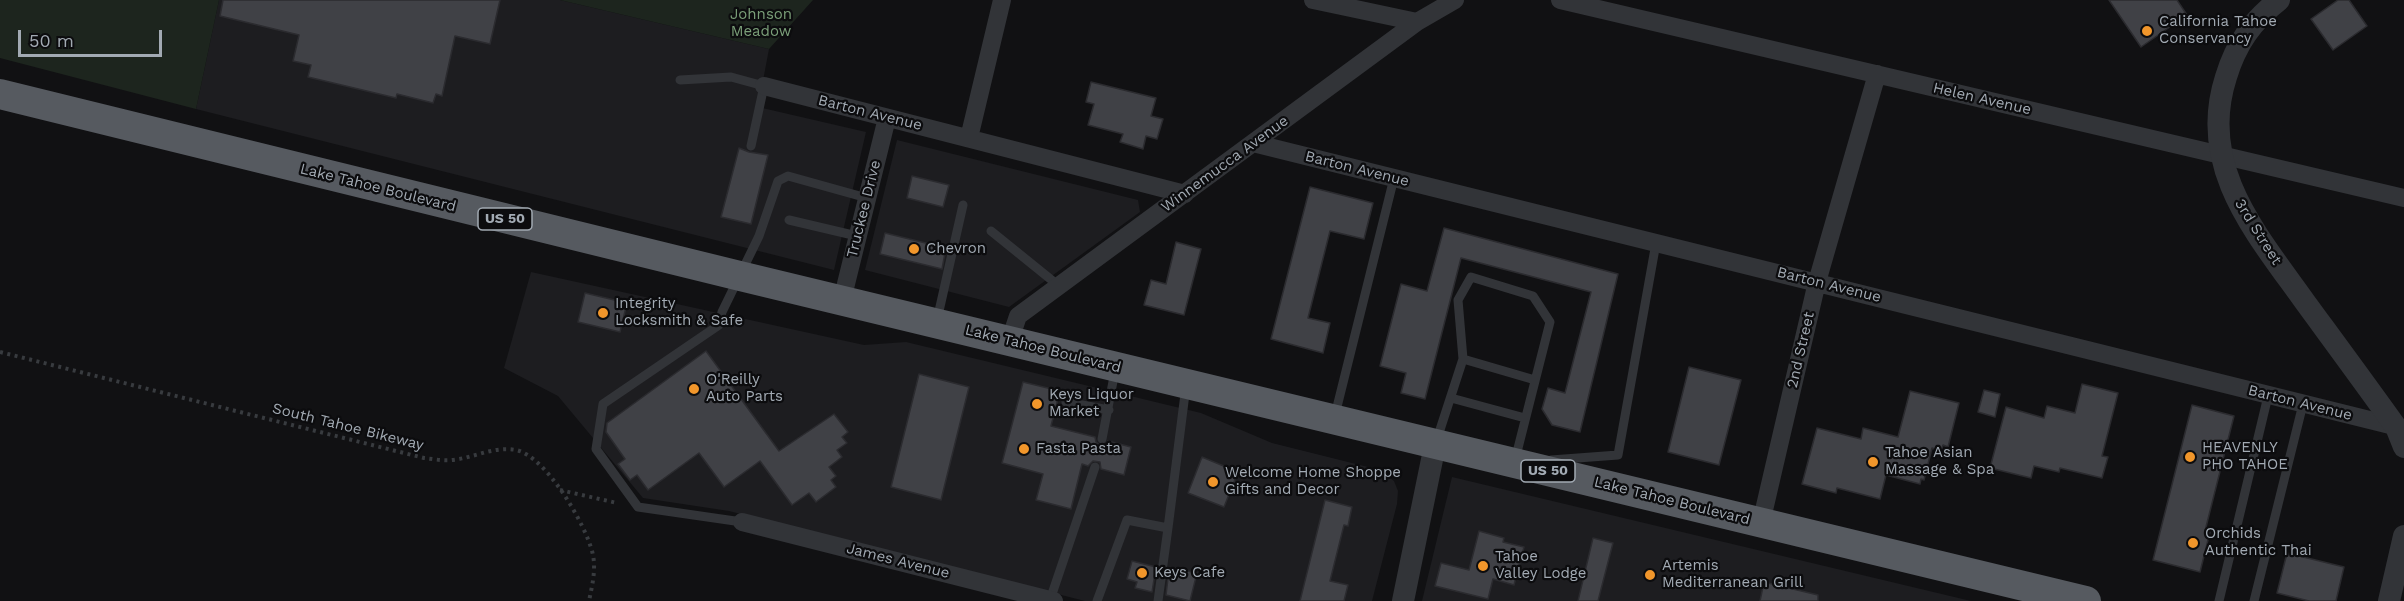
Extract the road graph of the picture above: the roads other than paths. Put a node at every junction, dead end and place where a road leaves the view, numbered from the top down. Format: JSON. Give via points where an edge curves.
{"nodes":[{"id":1,"x":1002,"y":0,"type":"edge"},
{"id":2,"x":1313,"y":0,"type":"edge"},
{"id":3,"x":1455,"y":0,"type":"edge"},
{"id":4,"x":1560,"y":0,"type":"edge"},
{"id":5,"x":2279,"y":0,"type":"edge"},
{"id":6,"x":1417,"y":22,"type":"junction"},
{"id":7,"x":1877,"y":74,"type":"junction"},
{"id":8,"x":680,"y":80,"type":"dead end"},
{"id":9,"x":764,"y":86,"type":"junction"},
{"id":10,"x":0,"y":94,"type":"edge"},
{"id":11,"x":887,"y":118,"type":"junction"},
{"id":12,"x":969,"y":138,"type":"junction"},
{"id":13,"x":1253,"y":143,"type":"junction"},
{"id":14,"x":751,"y":146,"type":"dead end"},
{"id":15,"x":2220,"y":154,"type":"junction"},
{"id":16,"x":1394,"y":178,"type":"junction"},
{"id":17,"x":1185,"y":194,"type":"junction"},
{"id":18,"x":867,"y":198,"type":"junction"},
{"id":19,"x":2404,"y":198,"type":"edge"},
{"id":20,"x":963,"y":205,"type":"dead end"},
{"id":21,"x":789,"y":220,"type":"dead end"},
{"id":22,"x":991,"y":231,"type":"dead end"},
{"id":23,"x":857,"y":236,"type":"junction"},
{"id":24,"x":1656,"y":243,"type":"junction"},
{"id":25,"x":740,"y":276,"type":"junction"},
{"id":26,"x":1817,"y":282,"type":"junction"},
{"id":27,"x":1059,"y":286,"type":"junction"},
{"id":28,"x":842,"y":300,"type":"junction"},
{"id":29,"x":936,"y":323,"type":"junction"},
{"id":30,"x":1010,"y":340,"type":"junction"},
{"id":31,"x":1463,"y":359,"type":"junction"},
{"id":32,"x":1116,"y":367,"type":"junction"},
{"id":33,"x":1535,"y":380,"type":"junction"},
{"id":34,"x":1186,"y":384,"type":"junction"},
{"id":35,"x":2268,"y":396,"type":"junction"},
{"id":36,"x":1451,"y":398,"type":"junction"},
{"id":37,"x":1066,"y":402,"type":"dead end"},
{"id":38,"x":2303,"y":404,"type":"junction"},
{"id":39,"x":1109,"y":410,"type":"junction"},
{"id":40,"x":1525,"y":418,"type":"junction"},
{"id":41,"x":1334,"y":420,"type":"junction"},
{"id":42,"x":2401,"y":434,"type":"edge"},
{"id":43,"x":1102,"y":439,"type":"dead end"},
{"id":44,"x":1435,"y":445,"type":"junction"},
{"id":45,"x":1514,"y":463,"type":"junction"},
{"id":46,"x":1095,"y":467,"type":"dead end"},
{"id":47,"x":742,"y":522,"type":"joint"},
{"id":48,"x":1761,"y":523,"type":"junction"},
{"id":49,"x":1168,"y":528,"type":"junction"},
{"id":50,"x":2404,"y":536,"type":"edge"},
{"id":51,"x":1052,"y":601,"type":"edge"},
{"id":52,"x":1097,"y":601,"type":"edge"},
{"id":53,"x":1158,"y":601,"type":"edge"},
{"id":54,"x":1403,"y":601,"type":"edge"},
{"id":55,"x":2086,"y":601,"type":"edge"},
{"id":56,"x":2219,"y":601,"type":"edge"},
{"id":57,"x":2254,"y":601,"type":"edge"},
{"id":58,"x":2389,"y":601,"type":"edge"}],
"edges":[{"from":1,"to":12,"type":"street"},
{"from":2,"to":6,"type":"street"},
{"from":3,"to":6,"type":"street","name":"Winnemucca Avenue"},
{"from":4,"to":7,"type":"street","name":"Helen Avenue"},
{"from":5,"to":15,"type":"street","name":"3rd Street","via":[[2245,32],[2232,56],[2221,91]]},
{"from":6,"to":13,"type":"street","name":"Winnemucca Avenue"},
{"from":7,"to":15,"type":"street","name":"Helen Avenue"},
{"from":7,"to":26,"type":"street","name":"2nd Street"},
{"from":8,"to":9,"type":"lane","via":[[731,77]]},
{"from":9,"to":11,"type":"street","name":"Barton Avenue"},
{"from":9,"to":14,"type":"lane"},
{"from":10,"to":25,"type":"highway","name":"Lake Tahoe Boulevard","number":"US 50"},
{"from":11,"to":12,"type":"street","name":"Barton Avenue"},
{"from":11,"to":18,"type":"street","name":"Truckee Drive"},
{"from":12,"to":17,"type":"street","name":"Barton Avenue"},
{"from":13,"to":16,"type":"street","name":"Barton Avenue"},
{"from":13,"to":17,"type":"street","name":"Winnemucca Avenue"},
{"from":15,"to":19,"type":"street","name":"Helen Avenue"},
{"from":15,"to":42,"type":"street","name":"3rd Street","via":[[2226,176],[2256,233]]},
{"from":16,"to":24,"type":"street","name":"Barton Avenue"},
{"from":16,"to":41,"type":"lane"},
{"from":17,"to":27,"type":"street","name":"Winnemucca Avenue"},
{"from":18,"to":23,"type":"street","name":"Truckee Drive"},
{"from":18,"to":25,"type":"lane","via":[[788,176],[778,181]]},
{"from":20,"to":29,"type":"lane"},
{"from":21,"to":23,"type":"lane"},
{"from":22,"to":27,"type":"lane"},
{"from":23,"to":28,"type":"street","name":"Truckee Drive"},
{"from":24,"to":26,"type":"street","name":"Barton Avenue"},
{"from":24,"to":45,"type":"lane","via":[[1618,455]]},
{"from":25,"to":28,"type":"highway","name":"Lake Tahoe Boulevard","number":"US 50"},
{"from":25,"to":47,"type":"lane","via":[[719,325],[603,404],[596,449],[638,507]]},
{"from":26,"to":35,"type":"street","name":"Barton Avenue"},
{"from":26,"to":48,"type":"street","name":"2nd Street"},
{"from":27,"to":30,"type":"street","name":"Winnemucca Avenue","via":[[1018,316]]},
{"from":28,"to":29,"type":"highway","name":"Lake Tahoe Boulevard","number":"US 50"},
{"from":29,"to":30,"type":"highway","name":"Lake Tahoe Boulevard","number":"US 50"},
{"from":30,"to":32,"type":"highway","name":"Lake Tahoe Boulevard","number":"US 50"},
{"from":31,"to":33,"type":"lane"},
{"from":31,"to":33,"type":"lane","via":[[1458,300],[1471,278],[1533,296],[1550,321]]},
{"from":31,"to":36,"type":"lane"},
{"from":32,"to":34,"type":"highway","name":"Lake Tahoe Boulevard","number":"US 50"},
{"from":32,"to":39,"type":"lane"},
{"from":33,"to":40,"type":"lane"},
{"from":34,"to":41,"type":"highway","name":"Lake Tahoe Boulevard","number":"US 50"},
{"from":34,"to":49,"type":"lane"},
{"from":35,"to":38,"type":"street","name":"Barton Avenue"},
{"from":35,"to":56,"type":"lane"},
{"from":36,"to":40,"type":"lane"},
{"from":36,"to":44,"type":"lane"},
{"from":37,"to":39,"type":"lane"},
{"from":38,"to":42,"type":"street","name":"Barton Avenue"},
{"from":38,"to":57,"type":"lane"},
{"from":39,"to":43,"type":"lane"},
{"from":40,"to":45,"type":"lane"},
{"from":41,"to":44,"type":"highway","name":"Lake Tahoe Boulevard","number":"US 50"},
{"from":44,"to":45,"type":"highway","name":"Lake Tahoe Boulevard","number":"US 50"},
{"from":44,"to":54,"type":"street"},
{"from":45,"to":48,"type":"highway","name":"Lake Tahoe Boulevard","number":"US 50"},
{"from":46,"to":51,"type":"lane"},
{"from":47,"to":51,"type":"street","name":"James Avenue"},
{"from":48,"to":55,"type":"highway","name":"Lake Tahoe Boulevard","number":"US 50"},
{"from":49,"to":52,"type":"lane","via":[[1127,520]]},
{"from":49,"to":53,"type":"lane"},
{"from":50,"to":58,"type":"street"}]}
